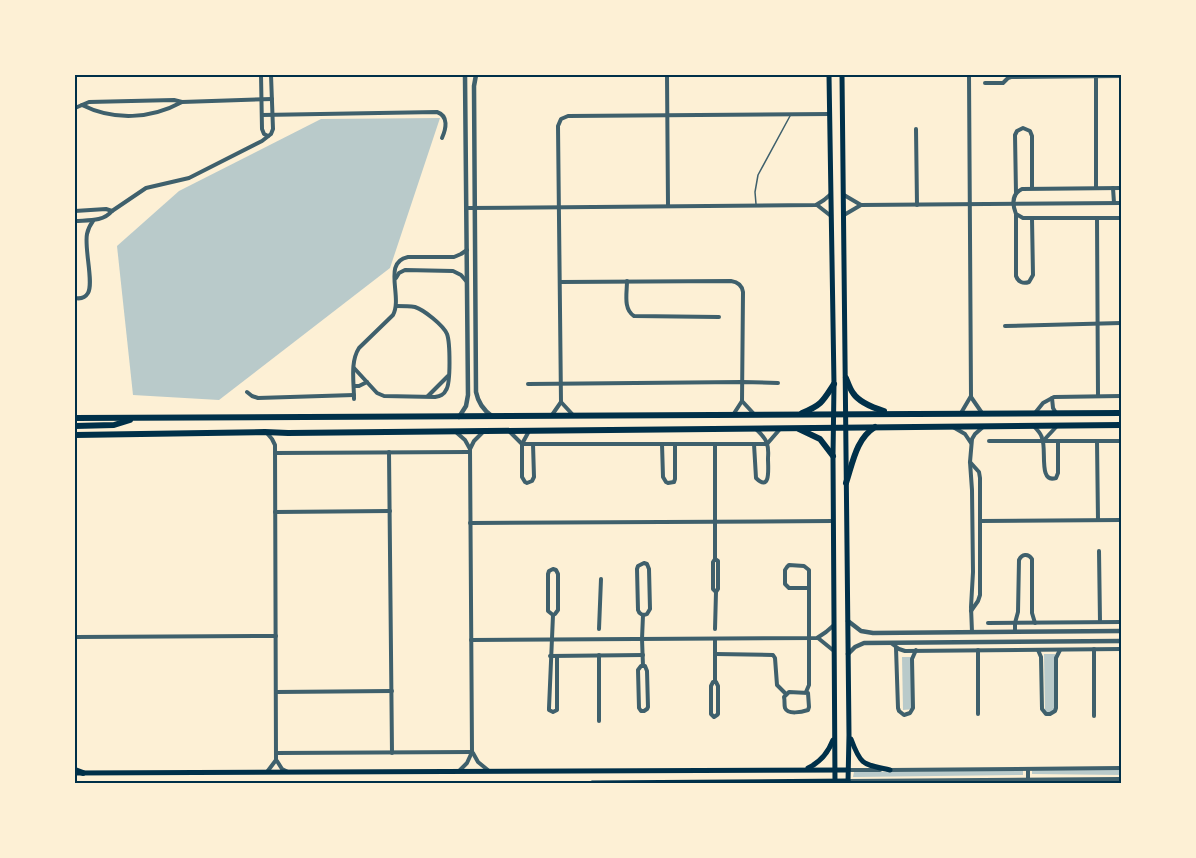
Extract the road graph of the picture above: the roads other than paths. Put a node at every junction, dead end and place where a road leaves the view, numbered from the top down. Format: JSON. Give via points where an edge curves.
{"nodes":[{"id":1,"x":261,"y":75,"type":"edge"},
{"id":2,"x":271,"y":75,"type":"edge"},
{"id":3,"x":465,"y":75,"type":"edge"},
{"id":4,"x":476,"y":75,"type":"edge"},
{"id":5,"x":667,"y":75,"type":"edge"},
{"id":6,"x":842,"y":75,"type":"edge"},
{"id":7,"x":848,"y":75,"type":"edge"},
{"id":8,"x":969,"y":75,"type":"edge"},
{"id":9,"x":1010,"y":76,"type":"edge"},
{"id":10,"x":1096,"y":76,"type":"edge"},
{"id":11,"x":1121,"y":76,"type":"edge"},
{"id":12,"x":828,"y":77,"type":"edge"},
{"id":13,"x":985,"y":83,"type":"dead end"},
{"id":14,"x":843,"y":84,"type":"junction"},
{"id":15,"x":262,"y":99,"type":"junction"},
{"id":16,"x":272,"y":99,"type":"junction"},
{"id":17,"x":167,"y":100,"type":"junction"},
{"id":18,"x":92,"y":102,"type":"junction"},
{"id":19,"x":182,"y":102,"type":"junction"},
{"id":20,"x":82,"y":105,"type":"junction"},
{"id":21,"x":75,"y":108,"type":"edge"},
{"id":22,"x":168,"y":108,"type":"junction"},
{"id":23,"x":92,"y":109,"type":"junction"},
{"id":24,"x":791,"y":114,"type":"junction"},
{"id":25,"x":830,"y":114,"type":"junction"},
{"id":26,"x":262,"y":115,"type":"junction"},
{"id":27,"x":273,"y":115,"type":"junction"},
{"id":28,"x":667,"y":115,"type":"junction"},
{"id":29,"x":916,"y":129,"type":"dead end"},
{"id":30,"x":268,"y":136,"type":"junction"},
{"id":31,"x":442,"y":138,"type":"dead end"},
{"id":32,"x":1032,"y":188,"type":"junction"},
{"id":33,"x":1096,"y":188,"type":"junction"},
{"id":34,"x":1113,"y":188,"type":"junction"},
{"id":35,"x":1121,"y":188,"type":"edge"},
{"id":36,"x":1016,"y":193,"type":"junction"},
{"id":37,"x":831,"y":194,"type":"junction"},
{"id":38,"x":844,"y":195,"type":"junction"},
{"id":39,"x":1114,"y":203,"type":"junction"},
{"id":40,"x":1121,"y":203,"type":"edge"},
{"id":41,"x":970,"y":204,"type":"junction"},
{"id":42,"x":1013,"y":204,"type":"junction"},
{"id":43,"x":75,"y":205,"type":"edge"},
{"id":44,"x":757,"y":205,"type":"junction"},
{"id":45,"x":816,"y":205,"type":"junction"},
{"id":46,"x":861,"y":205,"type":"junction"},
{"id":47,"x":917,"y":205,"type":"junction"},
{"id":48,"x":668,"y":206,"type":"junction"},
{"id":49,"x":560,"y":207,"type":"junction"},
{"id":50,"x":467,"y":208,"type":"junction"},
{"id":51,"x":475,"y":208,"type":"junction"},
{"id":52,"x":99,"y":210,"type":"junction"},
{"id":53,"x":77,"y":211,"type":"edge"},
{"id":54,"x":112,"y":211,"type":"junction"},
{"id":55,"x":1016,"y":214,"type":"junction"},
{"id":56,"x":844,"y":215,"type":"junction"},
{"id":57,"x":831,"y":216,"type":"junction"},
{"id":58,"x":1032,"y":218,"type":"junction"},
{"id":59,"x":1097,"y":218,"type":"junction"},
{"id":60,"x":1121,"y":218,"type":"edge"},
{"id":61,"x":97,"y":219,"type":"junction"},
{"id":62,"x":75,"y":221,"type":"edge"},
{"id":63,"x":467,"y":250,"type":"junction"},
{"id":64,"x":402,"y":259,"type":"junction"},
{"id":65,"x":405,"y":270,"type":"junction"},
{"id":66,"x":395,"y":279,"type":"junction"},
{"id":67,"x":627,"y":281,"type":"junction"},
{"id":68,"x":467,"y":282,"type":"junction"},
{"id":69,"x":560,"y":282,"type":"junction"},
{"id":70,"x":75,"y":298,"type":"edge"},
{"id":71,"x":396,"y":306,"type":"junction"},
{"id":72,"x":719,"y":317,"type":"dead end"},
{"id":73,"x":1098,"y":323,"type":"junction"},
{"id":74,"x":1121,"y":323,"type":"edge"},
{"id":75,"x":1005,"y":326,"type":"dead end"},
{"id":76,"x":354,"y":367,"type":"junction"},
{"id":77,"x":449,"y":375,"type":"junction"},
{"id":78,"x":846,"y":378,"type":"junction"},
{"id":79,"x":367,"y":382,"type":"junction"},
{"id":80,"x":742,"y":382,"type":"junction"},
{"id":81,"x":778,"y":383,"type":"dead end"},
{"id":82,"x":528,"y":384,"type":"dead end"},
{"id":83,"x":561,"y":384,"type":"junction"},
{"id":84,"x":834,"y":384,"type":"junction"},
{"id":85,"x":354,"y":386,"type":"junction"},
{"id":86,"x":247,"y":392,"type":"dead end"},
{"id":87,"x":971,"y":396,"type":"junction"},
{"id":88,"x":1098,"y":396,"type":"junction"},
{"id":89,"x":1121,"y":396,"type":"edge"},
{"id":90,"x":427,"y":397,"type":"junction"},
{"id":91,"x":1052,"y":398,"type":"junction"},
{"id":92,"x":742,"y":401,"type":"junction"},
{"id":93,"x":561,"y":402,"type":"junction"},
{"id":94,"x":1121,"y":412,"type":"edge"},
{"id":95,"x":890,"y":413,"type":"junction"},
{"id":96,"x":1035,"y":413,"type":"junction"},
{"id":97,"x":1057,"y":413,"type":"junction"},
{"id":98,"x":833,"y":414,"type":"junction"},
{"id":99,"x":846,"y":414,"type":"junction"},
{"id":100,"x":960,"y":414,"type":"junction"},
{"id":101,"x":983,"y":414,"type":"junction"},
{"id":102,"x":796,"y":415,"type":"junction"},
{"id":103,"x":574,"y":416,"type":"junction"},
{"id":104,"x":732,"y":416,"type":"junction"},
{"id":105,"x":756,"y":416,"type":"junction"},
{"id":106,"x":459,"y":417,"type":"junction"},
{"id":107,"x":495,"y":417,"type":"junction"},
{"id":108,"x":551,"y":417,"type":"junction"},
{"id":109,"x":75,"y":418,"type":"edge"},
{"id":110,"x":133,"y":419,"type":"junction"},
{"id":111,"x":1057,"y":425,"type":"junction"},
{"id":112,"x":1121,"y":425,"type":"edge"},
{"id":113,"x":75,"y":426,"type":"edge"},
{"id":114,"x":1033,"y":426,"type":"junction"},
{"id":115,"x":833,"y":427,"type":"junction"},
{"id":116,"x":846,"y":427,"type":"junction"},
{"id":117,"x":876,"y":427,"type":"junction"},
{"id":118,"x":952,"y":427,"type":"junction"},
{"id":119,"x":983,"y":427,"type":"junction"},
{"id":120,"x":780,"y":428,"type":"junction"},
{"id":121,"x":795,"y":428,"type":"junction"},
{"id":122,"x":756,"y":429,"type":"junction"},
{"id":123,"x":454,"y":430,"type":"junction"},
{"id":124,"x":485,"y":430,"type":"junction"},
{"id":125,"x":507,"y":430,"type":"junction"},
{"id":126,"x":529,"y":430,"type":"junction"},
{"id":127,"x":265,"y":432,"type":"junction"},
{"id":128,"x":288,"y":433,"type":"junction"},
{"id":129,"x":75,"y":435,"type":"edge"},
{"id":130,"x":278,"y":441,"type":"junction"},
{"id":131,"x":989,"y":441,"type":"dead end"},
{"id":132,"x":1044,"y":441,"type":"junction"},
{"id":133,"x":1058,"y":441,"type":"junction"},
{"id":134,"x":1097,"y":441,"type":"junction"},
{"id":135,"x":1121,"y":441,"type":"edge"},
{"id":136,"x":971,"y":443,"type":"junction"},
{"id":137,"x":522,"y":444,"type":"junction"},
{"id":138,"x":533,"y":444,"type":"junction"},
{"id":139,"x":662,"y":444,"type":"junction"},
{"id":140,"x":675,"y":444,"type":"junction"},
{"id":141,"x":715,"y":444,"type":"junction"},
{"id":142,"x":754,"y":444,"type":"junction"},
{"id":143,"x":767,"y":444,"type":"junction"},
{"id":144,"x":470,"y":451,"type":"junction"},
{"id":145,"x":389,"y":452,"type":"junction"},
{"id":146,"x":275,"y":453,"type":"junction"},
{"id":147,"x":833,"y":456,"type":"junction"},
{"id":148,"x":970,"y":462,"type":"junction"},
{"id":149,"x":970,"y":474,"type":"junction"},
{"id":150,"x":980,"y":474,"type":"junction"},
{"id":151,"x":846,"y":483,"type":"junction"},
{"id":152,"x":390,"y":511,"type":"junction"},
{"id":153,"x":276,"y":512,"type":"junction"},
{"id":154,"x":1098,"y":520,"type":"junction"},
{"id":155,"x":1121,"y":520,"type":"edge"},
{"id":156,"x":833,"y":521,"type":"junction"},
{"id":157,"x":980,"y":521,"type":"junction"},
{"id":158,"x":715,"y":522,"type":"junction"},
{"id":159,"x":470,"y":523,"type":"junction"},
{"id":160,"x":1099,"y":551,"type":"dead end"},
{"id":161,"x":601,"y":579,"type":"dead end"},
{"id":162,"x":808,"y":588,"type":"junction"},
{"id":163,"x":971,"y":600,"type":"junction"},
{"id":164,"x":977,"y":602,"type":"junction"},
{"id":165,"x":971,"y":611,"type":"junction"},
{"id":166,"x":553,"y":615,"type":"junction"},
{"id":167,"x":643,"y":615,"type":"junction"},
{"id":168,"x":848,"y":621,"type":"junction"},
{"id":169,"x":1100,"y":622,"type":"junction"},
{"id":170,"x":1121,"y":622,"type":"edge"},
{"id":171,"x":988,"y":623,"type":"dead end"},
{"id":172,"x":1015,"y":623,"type":"junction"},
{"id":173,"x":1035,"y":623,"type":"junction"},
{"id":174,"x":834,"y":624,"type":"junction"},
{"id":175,"x":599,"y":629,"type":"dead end"},
{"id":176,"x":715,"y":629,"type":"dead end"},
{"id":177,"x":1121,"y":631,"type":"edge"},
{"id":178,"x":972,"y":632,"type":"junction"},
{"id":179,"x":1015,"y":632,"type":"junction"},
{"id":180,"x":1028,"y":632,"type":"junction"},
{"id":181,"x":276,"y":636,"type":"junction"},
{"id":182,"x":75,"y":637,"type":"edge"},
{"id":183,"x":809,"y":638,"type":"junction"},
{"id":184,"x":817,"y":638,"type":"junction"},
{"id":185,"x":642,"y":639,"type":"junction"},
{"id":186,"x":715,"y":639,"type":"junction"},
{"id":187,"x":471,"y":640,"type":"junction"},
{"id":188,"x":551,"y":640,"type":"junction"},
{"id":189,"x":1029,"y":641,"type":"junction"},
{"id":190,"x":1121,"y":641,"type":"edge"},
{"id":191,"x":890,"y":642,"type":"junction"},
{"id":192,"x":1007,"y":642,"type":"junction"},
{"id":193,"x":896,"y":647,"type":"junction"},
{"id":194,"x":1094,"y":649,"type":"junction"},
{"id":195,"x":1121,"y":649,"type":"edge"},
{"id":196,"x":916,"y":650,"type":"junction"},
{"id":197,"x":978,"y":650,"type":"junction"},
{"id":198,"x":1007,"y":650,"type":"junction"},
{"id":199,"x":1037,"y":650,"type":"junction"},
{"id":200,"x":1060,"y":650,"type":"junction"},
{"id":201,"x":834,"y":651,"type":"junction"},
{"id":202,"x":715,"y":654,"type":"junction"},
{"id":203,"x":848,"y":654,"type":"junction"},
{"id":204,"x":643,"y":655,"type":"junction"},
{"id":205,"x":550,"y":656,"type":"junction"},
{"id":206,"x":557,"y":656,"type":"junction"},
{"id":207,"x":599,"y":656,"type":"junction"},
{"id":208,"x":643,"y":666,"type":"junction"},
{"id":209,"x":715,"y":682,"type":"junction"},
{"id":210,"x":392,"y":691,"type":"junction"},
{"id":211,"x":276,"y":692,"type":"junction"},
{"id":212,"x":806,"y":692,"type":"junction"},
{"id":213,"x":786,"y":694,"type":"junction"},
{"id":214,"x":978,"y":714,"type":"dead end"},
{"id":215,"x":1094,"y":716,"type":"dead end"},
{"id":216,"x":599,"y":721,"type":"dead end"},
{"id":217,"x":849,"y":735,"type":"junction"},
{"id":218,"x":835,"y":736,"type":"junction"},
{"id":219,"x":472,"y":752,"type":"junction"},
{"id":220,"x":276,"y":753,"type":"junction"},
{"id":221,"x":392,"y":753,"type":"junction"},
{"id":222,"x":276,"y":760,"type":"junction"},
{"id":223,"x":963,"y":760,"type":"dead end"},
{"id":224,"x":1121,"y":768,"type":"edge"},
{"id":225,"x":963,"y":769,"type":"junction"},
{"id":226,"x":1028,"y":769,"type":"junction"},
{"id":227,"x":803,"y":770,"type":"junction"},
{"id":228,"x":835,"y":770,"type":"junction"},
{"id":229,"x":848,"y":770,"type":"junction"},
{"id":230,"x":890,"y":770,"type":"junction"},
{"id":231,"x":459,"y":771,"type":"junction"},
{"id":232,"x":489,"y":771,"type":"junction"},
{"id":233,"x":75,"y":772,"type":"edge"},
{"id":234,"x":267,"y":772,"type":"junction"},
{"id":235,"x":288,"y":772,"type":"junction"},
{"id":236,"x":83,"y":773,"type":"joint"},
{"id":237,"x":1121,"y":779,"type":"edge"},
{"id":238,"x":1028,"y":781,"type":"edge"},
{"id":239,"x":805,"y":782,"type":"edge"},
{"id":240,"x":835,"y":782,"type":"edge"},
{"id":241,"x":848,"y":782,"type":"edge"},
{"id":242,"x":592,"y":783,"type":"edge"},
{"id":243,"x":691,"y":783,"type":"edge"},
{"id":244,"x":726,"y":783,"type":"edge"}],
"edges":[{"from":1,"to":15,"type":"street"},
{"from":2,"to":16,"type":"street"},
{"from":3,"to":50,"type":"street"},
{"from":4,"to":51,"type":"street"},
{"from":5,"to":28,"type":"street"},
{"from":6,"to":14,"type":"main road"},
{"from":7,"to":14,"type":"main road"},
{"from":8,"to":41,"type":"street"},
{"from":9,"to":10,"type":"street"},
{"from":9,"to":13,"type":"street","via":[[1003,83]]},
{"from":10,"to":11,"type":"street"},
{"from":10,"to":33,"type":"street"},
{"from":12,"to":25,"type":"main road"},
{"from":14,"to":38,"type":"main road"},
{"from":15,"to":16,"type":"street"},
{"from":15,"to":19,"type":"street"},
{"from":15,"to":26,"type":"street"},
{"from":16,"to":27,"type":"street"},
{"from":17,"to":18,"type":"street"},
{"from":17,"to":19,"type":"street"},
{"from":17,"to":22,"type":"street"},
{"from":18,"to":20,"type":"street"},
{"from":18,"to":23,"type":"street"},
{"from":19,"to":22,"type":"street"},
{"from":20,"to":21,"type":"street"},
{"from":20,"to":23,"type":"street"},
{"from":22,"to":23,"type":"street","via":[[133,116]]},
{"from":24,"to":25,"type":"street"},
{"from":24,"to":28,"type":"street"},
{"from":24,"to":44,"type":"lane","via":[[758,175],[754,192]]},
{"from":25,"to":37,"type":"main road"},
{"from":26,"to":27,"type":"street"},
{"from":26,"to":30,"type":"street","via":[[263,132]]},
{"from":27,"to":30,"type":"street","via":[[273,131]]},
{"from":27,"to":31,"type":"street","via":[[437,112],[445,118]]},
{"from":28,"to":48,"type":"street"},
{"from":28,"to":49,"type":"street","via":[[561,119]]},
{"from":29,"to":47,"type":"street"},
{"from":30,"to":54,"type":"street","via":[[195,175],[146,188]]},
{"from":32,"to":33,"type":"street"},
{"from":32,"to":36,"type":"street"},
{"from":32,"to":36,"type":"street","via":[[1032,136],[1023,128],[1015,135]]},
{"from":33,"to":34,"type":"street"},
{"from":34,"to":35,"type":"street"},
{"from":34,"to":39,"type":"street"},
{"from":36,"to":42,"type":"street"},
{"from":37,"to":45,"type":"street"},
{"from":37,"to":57,"type":"main road"},
{"from":38,"to":46,"type":"street"},
{"from":38,"to":56,"type":"main road"},
{"from":39,"to":40,"type":"street"},
{"from":39,"to":42,"type":"street"},
{"from":41,"to":42,"type":"street"},
{"from":41,"to":47,"type":"street"},
{"from":41,"to":87,"type":"street"},
{"from":42,"to":55,"type":"street"},
{"from":43,"to":53,"type":"street"},
{"from":44,"to":45,"type":"street"},
{"from":44,"to":48,"type":"street"},
{"from":45,"to":57,"type":"street"},
{"from":46,"to":47,"type":"street"},
{"from":46,"to":56,"type":"street"},
{"from":48,"to":49,"type":"street"},
{"from":49,"to":51,"type":"street"},
{"from":49,"to":69,"type":"street"},
{"from":50,"to":51,"type":"street"},
{"from":50,"to":63,"type":"street"},
{"from":51,"to":107,"type":"street","via":[[476,392],[482,407]]},
{"from":52,"to":53,"type":"street"},
{"from":52,"to":54,"type":"street"},
{"from":52,"to":61,"type":"street"},
{"from":54,"to":61,"type":"street"},
{"from":55,"to":58,"type":"street"},
{"from":55,"to":58,"type":"street","via":[[1016,276],[1024,283],[1033,275]]},
{"from":56,"to":78,"type":"main road"},
{"from":57,"to":84,"type":"main road"},
{"from":58,"to":59,"type":"street"},
{"from":59,"to":60,"type":"street"},
{"from":59,"to":73,"type":"street"},
{"from":61,"to":62,"type":"street"},
{"from":61,"to":70,"type":"street","via":[[86,238],[89,288],[85,296]]},
{"from":63,"to":64,"type":"street","via":[[454,257]]},
{"from":63,"to":68,"type":"street"},
{"from":64,"to":65,"type":"street"},
{"from":64,"to":66,"type":"street","via":[[394,269]]},
{"from":65,"to":66,"type":"street"},
{"from":65,"to":68,"type":"street","via":[[453,271]]},
{"from":66,"to":71,"type":"street"},
{"from":67,"to":69,"type":"street"},
{"from":67,"to":72,"type":"street","via":[[627,308],[634,316]]},
{"from":67,"to":80,"type":"street","via":[[738,283],[743,292]]},
{"from":68,"to":106,"type":"street","via":[[468,395]]},
{"from":69,"to":83,"type":"street"},
{"from":71,"to":76,"type":"street","via":[[393,315],[357,350]]},
{"from":71,"to":77,"type":"street","via":[[418,308],[445,331]]},
{"from":73,"to":74,"type":"street"},
{"from":73,"to":75,"type":"street"},
{"from":73,"to":88,"type":"street"},
{"from":76,"to":79,"type":"street"},
{"from":76,"to":85,"type":"street"},
{"from":77,"to":90,"type":"street"},
{"from":77,"to":90,"type":"street","via":[[445,393]]},
{"from":78,"to":95,"type":"main road","via":[[856,397]]},
{"from":78,"to":99,"type":"main road"},
{"from":79,"to":85,"type":"street"},
{"from":79,"to":90,"type":"street","via":[[384,396]]},
{"from":80,"to":81,"type":"street"},
{"from":80,"to":83,"type":"street"},
{"from":80,"to":92,"type":"street"},
{"from":82,"to":83,"type":"street"},
{"from":83,"to":93,"type":"street"},
{"from":84,"to":98,"type":"main road"},
{"from":84,"to":102,"type":"main road","via":[[819,405]]},
{"from":85,"to":86,"type":"street","via":[[354,397],[255,398]]},
{"from":87,"to":100,"type":"street"},
{"from":87,"to":101,"type":"street"},
{"from":88,"to":89,"type":"street"},
{"from":88,"to":91,"type":"street"},
{"from":91,"to":96,"type":"street"},
{"from":91,"to":97,"type":"street"},
{"from":92,"to":104,"type":"street"},
{"from":92,"to":105,"type":"street"},
{"from":93,"to":103,"type":"street"},
{"from":93,"to":108,"type":"street"},
{"from":94,"to":97,"type":"main road"},
{"from":95,"to":99,"type":"main road"},
{"from":95,"to":100,"type":"main road"},
{"from":96,"to":97,"type":"main road"},
{"from":96,"to":101,"type":"main road"},
{"from":98,"to":99,"type":"main road"},
{"from":98,"to":102,"type":"main road"},
{"from":98,"to":115,"type":"main road"},
{"from":99,"to":116,"type":"main road"},
{"from":100,"to":101,"type":"main road"},
{"from":102,"to":105,"type":"main road"},
{"from":103,"to":104,"type":"main road"},
{"from":103,"to":108,"type":"main road"},
{"from":104,"to":105,"type":"main road"},
{"from":106,"to":107,"type":"main road"},
{"from":106,"to":110,"type":"main road"},
{"from":107,"to":108,"type":"main road"},
{"from":109,"to":110,"type":"main road"},
{"from":110,"to":113,"type":"main road","via":[[114,425]]},
{"from":111,"to":112,"type":"main road"},
{"from":111,"to":114,"type":"main road"},
{"from":111,"to":132,"type":"street"},
{"from":114,"to":119,"type":"main road"},
{"from":114,"to":132,"type":"street"},
{"from":115,"to":116,"type":"main road"},
{"from":115,"to":121,"type":"main road"},
{"from":115,"to":147,"type":"main road"},
{"from":116,"to":117,"type":"main road"},
{"from":116,"to":151,"type":"main road"},
{"from":117,"to":118,"type":"main road"},
{"from":117,"to":151,"type":"main road","via":[[860,441]]},
{"from":118,"to":119,"type":"main road"},
{"from":118,"to":136,"type":"street","via":[[965,434]]},
{"from":119,"to":136,"type":"street"},
{"from":120,"to":121,"type":"main road"},
{"from":120,"to":122,"type":"main road"},
{"from":120,"to":143,"type":"street"},
{"from":121,"to":147,"type":"main road","via":[[818,437]]},
{"from":122,"to":126,"type":"main road"},
{"from":122,"to":143,"type":"street"},
{"from":123,"to":124,"type":"main road"},
{"from":123,"to":128,"type":"main road"},
{"from":123,"to":144,"type":"street"},
{"from":124,"to":125,"type":"main road"},
{"from":124,"to":144,"type":"street"},
{"from":125,"to":126,"type":"main road"},
{"from":125,"to":137,"type":"street"},
{"from":126,"to":137,"type":"street"},
{"from":127,"to":128,"type":"main road"},
{"from":127,"to":129,"type":"main road"},
{"from":127,"to":130,"type":"street"},
{"from":128,"to":130,"type":"street"},
{"from":130,"to":146,"type":"street"},
{"from":131,"to":132,"type":"street"},
{"from":132,"to":133,"type":"street"},
{"from":132,"to":133,"type":"street","via":[[1045,474],[1050,480],[1058,473]]},
{"from":133,"to":134,"type":"street"},
{"from":134,"to":135,"type":"street"},
{"from":134,"to":154,"type":"street"},
{"from":136,"to":148,"type":"street"},
{"from":137,"to":138,"type":"street"},
{"from":137,"to":138,"type":"street","via":[[522,477],[527,483],[534,477]]},
{"from":138,"to":139,"type":"street"},
{"from":139,"to":140,"type":"street"},
{"from":139,"to":140,"type":"street","via":[[663,477],[668,483],[675,479]]},
{"from":140,"to":141,"type":"street"},
{"from":141,"to":142,"type":"street"},
{"from":141,"to":158,"type":"street"},
{"from":142,"to":143,"type":"street"},
{"from":142,"to":143,"type":"street","via":[[756,478],[763,482],[769,476]]},
{"from":144,"to":145,"type":"street"},
{"from":144,"to":159,"type":"street"},
{"from":145,"to":146,"type":"street"},
{"from":145,"to":152,"type":"street"},
{"from":146,"to":153,"type":"street"},
{"from":147,"to":156,"type":"main road"},
{"from":148,"to":149,"type":"street"},
{"from":148,"to":150,"type":"street"},
{"from":149,"to":150,"type":"street"},
{"from":149,"to":163,"type":"street"},
{"from":150,"to":157,"type":"street"},
{"from":151,"to":168,"type":"main road"},
{"from":152,"to":153,"type":"street"},
{"from":152,"to":210,"type":"street"},
{"from":153,"to":181,"type":"street"},
{"from":154,"to":155,"type":"street"},
{"from":154,"to":157,"type":"street"},
{"from":156,"to":158,"type":"street"},
{"from":156,"to":174,"type":"main road"},
{"from":157,"to":164,"type":"street"},
{"from":158,"to":159,"type":"street"},
{"from":158,"to":176,"type":"street"},
{"from":159,"to":187,"type":"street"},
{"from":160,"to":169,"type":"street"},
{"from":161,"to":175,"type":"street"},
{"from":162,"to":162,"type":"street","via":[[786,586],[787,567],[807,567]]},
{"from":162,"to":183,"type":"street"},
{"from":163,"to":164,"type":"street"},
{"from":163,"to":165,"type":"street"},
{"from":164,"to":165,"type":"street"},
{"from":165,"to":178,"type":"street"},
{"from":166,"to":166,"type":"street","via":[[558,610],[557,571],[553,569],[549,571],[548,583],[548,611]]},
{"from":166,"to":188,"type":"street"},
{"from":167,"to":167,"type":"street","via":[[650,609],[650,569],[644,563],[637,569],[638,610]]},
{"from":167,"to":185,"type":"street"},
{"from":168,"to":178,"type":"street","via":[[864,632]]},
{"from":168,"to":203,"type":"main road"},
{"from":169,"to":170,"type":"street"},
{"from":169,"to":173,"type":"street"},
{"from":171,"to":172,"type":"street"},
{"from":172,"to":173,"type":"street"},
{"from":172,"to":173,"type":"street","via":[[1018,560],[1025,555],[1033,562]]},
{"from":172,"to":179,"type":"street"},
{"from":174,"to":184,"type":"street"},
{"from":174,"to":201,"type":"main road"},
{"from":177,"to":180,"type":"street"},
{"from":178,"to":179,"type":"street"},
{"from":179,"to":180,"type":"street"},
{"from":180,"to":189,"type":"street"},
{"from":181,"to":182,"type":"street"},
{"from":181,"to":211,"type":"street"},
{"from":183,"to":184,"type":"street"},
{"from":183,"to":186,"type":"street"},
{"from":183,"to":212,"type":"street"},
{"from":184,"to":201,"type":"street"},
{"from":185,"to":186,"type":"street"},
{"from":185,"to":188,"type":"street"},
{"from":185,"to":204,"type":"street"},
{"from":186,"to":202,"type":"street"},
{"from":187,"to":188,"type":"street"},
{"from":187,"to":219,"type":"street"},
{"from":188,"to":205,"type":"street"},
{"from":189,"to":190,"type":"street"},
{"from":189,"to":192,"type":"street"},
{"from":191,"to":192,"type":"street"},
{"from":191,"to":193,"type":"street"},
{"from":191,"to":203,"type":"street","via":[[861,644]]},
{"from":192,"to":198,"type":"street"},
{"from":193,"to":196,"type":"street"},
{"from":193,"to":196,"type":"street","via":[[898,708],[904,715],[913,708],[912,659]]},
{"from":194,"to":195,"type":"street"},
{"from":194,"to":200,"type":"street"},
{"from":194,"to":215,"type":"street"},
{"from":196,"to":197,"type":"street"},
{"from":197,"to":198,"type":"street"},
{"from":197,"to":214,"type":"street"},
{"from":198,"to":199,"type":"street"},
{"from":199,"to":200,"type":"street"},
{"from":199,"to":200,"type":"street","via":[[1041,655],[1042,709],[1046,714],[1056,708],[1056,658]]},
{"from":201,"to":218,"type":"main road"},
{"from":202,"to":209,"type":"street"},
{"from":202,"to":213,"type":"street","via":[[773,655],[777,685]]},
{"from":203,"to":217,"type":"main road"},
{"from":204,"to":207,"type":"street"},
{"from":204,"to":208,"type":"street"},
{"from":205,"to":206,"type":"street"},
{"from":205,"to":206,"type":"street","via":[[549,710],[553,712],[557,710]]},
{"from":206,"to":207,"type":"street"},
{"from":207,"to":216,"type":"street"},
{"from":208,"to":208,"type":"street","via":[[647,668],[648,707],[641,711],[638,670]]},
{"from":209,"to":209,"type":"street","via":[[718,714],[714,717],[711,686]]},
{"from":210,"to":211,"type":"street"},
{"from":210,"to":221,"type":"street"},
{"from":211,"to":220,"type":"street"},
{"from":212,"to":213,"type":"street"},
{"from":212,"to":213,"type":"street","via":[[809,707],[804,712],[787,711]]},
{"from":217,"to":229,"type":"main road"},
{"from":217,"to":230,"type":"main road","via":[[860,759]]},
{"from":218,"to":227,"type":"main road","via":[[820,761]]},
{"from":218,"to":228,"type":"main road"},
{"from":219,"to":221,"type":"street"},
{"from":219,"to":231,"type":"street","via":[[468,764]]},
{"from":219,"to":232,"type":"street"},
{"from":220,"to":221,"type":"street"},
{"from":220,"to":222,"type":"street"},
{"from":222,"to":234,"type":"street"},
{"from":222,"to":235,"type":"street"},
{"from":223,"to":225,"type":"street"},
{"from":224,"to":226,"type":"street"},
{"from":225,"to":226,"type":"street"},
{"from":225,"to":230,"type":"street"},
{"from":226,"to":238,"type":"street"},
{"from":227,"to":228,"type":"main road"},
{"from":227,"to":232,"type":"main road"},
{"from":228,"to":229,"type":"main road"},
{"from":228,"to":240,"type":"main road"},
{"from":229,"to":230,"type":"street"},
{"from":229,"to":241,"type":"main road"},
{"from":231,"to":232,"type":"main road"},
{"from":231,"to":235,"type":"main road"},
{"from":233,"to":236,"type":"main road"},
{"from":234,"to":235,"type":"main road"},
{"from":234,"to":236,"type":"main road"},
{"from":237,"to":238,"type":"street"},
{"from":238,"to":241,"type":"street"},
{"from":239,"to":240,"type":"main road"},
{"from":239,"to":244,"type":"main road"},
{"from":240,"to":241,"type":"main road"},
{"from":242,"to":243,"type":"main road"},
{"from":243,"to":244,"type":"main road"}]}
